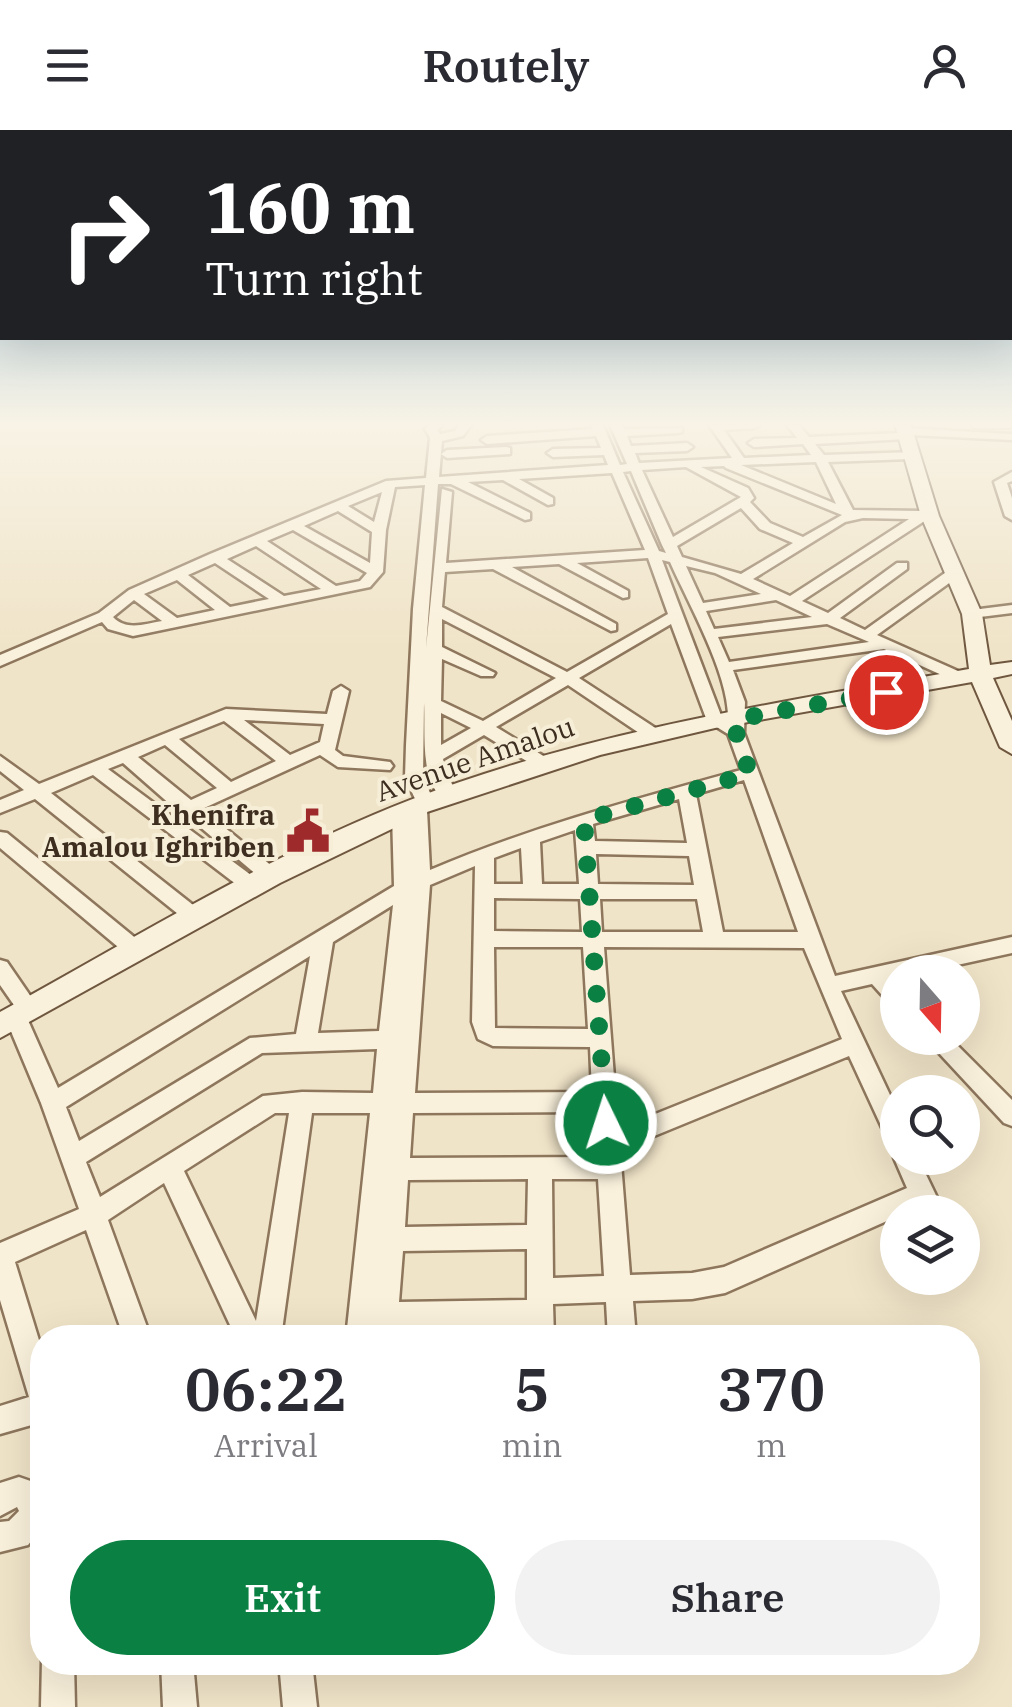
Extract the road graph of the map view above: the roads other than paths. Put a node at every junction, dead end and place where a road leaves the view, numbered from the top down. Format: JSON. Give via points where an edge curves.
{"nodes":[{"id":1,"x":358,"y":499,"type":"edge"},
{"id":2,"x":387,"y":499,"type":"edge"},
{"id":3,"x":437,"y":499,"type":"edge"},
{"id":4,"x":440,"y":499,"type":"edge"},
{"id":5,"x":486,"y":499,"type":"edge"},
{"id":6,"x":544,"y":499,"type":"edge"},
{"id":7,"x":630,"y":499,"type":"edge"},
{"id":8,"x":651,"y":499,"type":"edge"},
{"id":9,"x":748,"y":499,"type":"edge"},
{"id":10,"x":814,"y":499,"type":"edge"},
{"id":11,"x":842,"y":499,"type":"edge"},
{"id":12,"x":922,"y":499,"type":"edge"},
{"id":13,"x":548,"y":501,"type":"dead end"},
{"id":14,"x":744,"y":504,"type":"junction"},
{"id":15,"x":340,"y":507,"type":"junction"},
{"id":16,"x":850,"y":513,"type":"junction"},
{"id":17,"x":525,"y":516,"type":"dead end"},
{"id":18,"x":927,"y":516,"type":"junction"},
{"id":19,"x":293,"y":525,"type":"junction"},
{"id":20,"x":380,"y":530,"type":"junction"},
{"id":21,"x":256,"y":540,"type":"junction"},
{"id":22,"x":803,"y":542,"type":"junction"},
{"id":23,"x":672,"y":551,"type":"junction"},
{"id":24,"x":868,"y":552,"type":"junction"},
{"id":25,"x":653,"y":554,"type":"junction"},
{"id":26,"x":215,"y":558,"type":"junction"},
{"id":27,"x":561,"y":560,"type":"junction"},
{"id":28,"x":496,"y":564,"type":"junction"},
{"id":29,"x":440,"y":568,"type":"junction"},
{"id":30,"x":376,"y":572,"type":"junction"},
{"id":31,"x":178,"y":574,"type":"junction"},
{"id":32,"x":929,"y":574,"type":"junction"},
{"id":33,"x":742,"y":580,"type":"junction"},
{"id":34,"x":336,"y":592,"type":"junction"},
{"id":35,"x":134,"y":593,"type":"junction"},
{"id":36,"x":622,"y":594,"type":"dead end"},
{"id":37,"x":785,"y":599,"type":"junction"},
{"id":38,"x":283,"y":602,"type":"junction"},
{"id":39,"x":697,"y":608,"type":"junction"},
{"id":40,"x":1012,"y":608,"type":"edge"},
{"id":41,"x":435,"y":610,"type":"junction"},
{"id":42,"x":227,"y":612,"type":"junction"},
{"id":43,"x":972,"y":614,"type":"junction"},
{"id":44,"x":104,"y":616,"type":"junction"},
{"id":45,"x":676,"y":616,"type":"junction"},
{"id":46,"x":828,"y":619,"type":"junction"},
{"id":47,"x":176,"y":624,"type":"junction"},
{"id":48,"x":611,"y":626,"type":"dead end"},
{"id":49,"x":709,"y":634,"type":"junction"},
{"id":50,"x":866,"y":636,"type":"junction"},
{"id":51,"x":884,"y":644,"type":"junction"},
{"id":52,"x":433,"y":648,"type":"junction"},
{"id":53,"x":0,"y":661,"type":"edge"},
{"id":54,"x":724,"y":666,"type":"junction"},
{"id":55,"x":1012,"y":668,"type":"edge"},
{"id":56,"x":487,"y":674,"type":"dead end"},
{"id":57,"x":971,"y":676,"type":"junction"},
{"id":58,"x":571,"y":680,"type":"junction"},
{"id":59,"x":340,"y":691,"type":"dead end"},
{"id":60,"x":432,"y":703,"type":"junction"},
{"id":61,"x":226,"y":714,"type":"junction"},
{"id":62,"x":331,"y":718,"type":"junction"},
{"id":63,"x":729,"y":724,"type":"junction"},
{"id":64,"x":487,"y":729,"type":"junction"},
{"id":65,"x":654,"y":735,"type":"junction"},
{"id":66,"x":167,"y":738,"type":"junction"},
{"id":67,"x":325,"y":746,"type":"junction"},
{"id":68,"x":1012,"y":748,"type":"edge"},
{"id":69,"x":125,"y":755,"type":"junction"},
{"id":70,"x":432,"y":758,"type":"junction"},
{"id":71,"x":0,"y":762,"type":"edge"},
{"id":72,"x":288,"y":762,"type":"junction"},
{"id":73,"x":544,"y":764,"type":"junction"},
{"id":74,"x":384,"y":766,"type":"dead end"},
{"id":75,"x":96,"y":769,"type":"junction"},
{"id":76,"x":750,"y":774,"type":"junction"},
{"id":77,"x":229,"y":789,"type":"junction"},
{"id":78,"x":36,"y":792,"type":"junction"},
{"id":79,"x":686,"y":792,"type":"junction"},
{"id":80,"x":423,"y":804,"type":"junction"},
{"id":81,"x":0,"y":807,"type":"edge"},
{"id":82,"x":186,"y":809,"type":"junction"},
{"id":83,"x":584,"y":820,"type":"junction"},
{"id":84,"x":0,"y":838,"type":"edge"},
{"id":85,"x":530,"y":838,"type":"junction"},
{"id":86,"x":588,"y":847,"type":"junction"},
{"id":87,"x":696,"y":850,"type":"junction"},
{"id":88,"x":485,"y":854,"type":"junction"},
{"id":89,"x":262,"y":881,"type":"junction"},
{"id":90,"x":412,"y":885,"type":"junction"},
{"id":91,"x":533,"y":891,"type":"junction"},
{"id":92,"x":486,"y":892,"type":"junction"},
{"id":93,"x":702,"y":892,"type":"junction"},
{"id":94,"x":590,"y":893,"type":"junction"},
{"id":95,"x":195,"y":918,"type":"junction"},
{"id":96,"x":324,"y":937,"type":"junction"},
{"id":97,"x":484,"y":939,"type":"junction"},
{"id":98,"x":714,"y":939,"type":"junction"},
{"id":99,"x":594,"y":940,"type":"junction"},
{"id":100,"x":811,"y":940,"type":"junction"},
{"id":101,"x":1012,"y":945,"type":"edge"},
{"id":102,"x":137,"y":951,"type":"junction"},
{"id":103,"x":0,"y":968,"type":"edge"},
{"id":104,"x":875,"y":974,"type":"junction"},
{"id":105,"x":880,"y":979,"type":"edge"},
{"id":106,"x":828,"y":986,"type":"junction"},
{"id":107,"x":15,"y":1018,"type":"edge"},
{"id":108,"x":601,"y":1038,"type":"junction"},
{"id":109,"x":389,"y":1040,"type":"junction"},
{"id":110,"x":306,"y":1041,"type":"junction"},
{"id":111,"x":854,"y":1044,"type":"junction"},
{"id":112,"x":953,"y":1055,"type":"edge"},
{"id":113,"x":880,"y":1100,"type":"edge"},
{"id":114,"x":52,"y":1102,"type":"junction"},
{"id":115,"x":302,"y":1102,"type":"junction"},
{"id":116,"x":605,"y":1102,"type":"junction"},
{"id":117,"x":393,"y":1104,"type":"junction"},
{"id":118,"x":1012,"y":1116,"type":"edge"},
{"id":119,"x":609,"y":1156,"type":"junction"},
{"id":120,"x":73,"y":1158,"type":"junction"},
{"id":121,"x":540,"y":1168,"type":"junction"},
{"id":122,"x":170,"y":1169,"type":"junction"},
{"id":123,"x":397,"y":1170,"type":"junction"},
{"id":124,"x":95,"y":1214,"type":"junction"},
{"id":125,"x":880,"y":1221,"type":"edge"},
{"id":126,"x":540,"y":1237,"type":"junction"},
{"id":127,"x":381,"y":1239,"type":"junction"},
{"id":128,"x":0,"y":1256,"type":"edge"},
{"id":129,"x":619,"y":1290,"type":"junction"},
{"id":130,"x":540,"y":1314,"type":"edge"},
{"id":131,"x":133,"y":1325,"type":"edge"},
{"id":132,"x":244,"y":1325,"type":"edge"},
{"id":133,"x":269,"y":1325,"type":"edge"},
{"id":134,"x":373,"y":1325,"type":"edge"},
{"id":135,"x":399,"y":1325,"type":"edge"},
{"id":136,"x":621,"y":1325,"type":"edge"},
{"id":137,"x":30,"y":1355,"type":"edge"},
{"id":138,"x":30,"y":1411,"type":"edge"},
{"id":139,"x":0,"y":1420,"type":"edge"},
{"id":140,"x":30,"y":1495,"type":"edge"},
{"id":141,"x":0,"y":1501,"type":"edge"},
{"id":142,"x":30,"y":1523,"type":"edge"},
{"id":143,"x":0,"y":1537,"type":"edge"},
{"id":144,"x":58,"y":1675,"type":"edge"},
{"id":145,"x":178,"y":1675,"type":"edge"},
{"id":146,"x":296,"y":1675,"type":"edge"},
{"id":147,"x":58,"y":1707,"type":"edge"},
{"id":148,"x":179,"y":1707,"type":"edge"},
{"id":149,"x":300,"y":1707,"type":"edge"}],
"edges":[{"from":1,"to":15,"type":"street"},
{"from":2,"to":20,"type":"street"},
{"from":3,"to":80,"type":"street","via":[[420,610],[414,777]]},
{"from":4,"to":29,"type":"street"},
{"from":5,"to":17,"type":"street"},
{"from":6,"to":13,"type":"street"},
{"from":7,"to":25,"type":"street"},
{"from":8,"to":23,"type":"street"},
{"from":9,"to":14,"type":"street"},
{"from":10,"to":16,"type":"street"},
{"from":11,"to":16,"type":"street"},
{"from":12,"to":18,"type":"main road"},
{"from":14,"to":22,"type":"street","via":[[765,526]]},
{"from":14,"to":23,"type":"street"},
{"from":15,"to":19,"type":"street"},
{"from":15,"to":20,"type":"street"},
{"from":16,"to":18,"type":"street"},
{"from":16,"to":22,"type":"street"},
{"from":18,"to":24,"type":"street"},
{"from":18,"to":32,"type":"main road"},
{"from":19,"to":21,"type":"street"},
{"from":19,"to":30,"type":"street"},
{"from":20,"to":30,"type":"street"},
{"from":21,"to":26,"type":"street"},
{"from":21,"to":34,"type":"street"},
{"from":22,"to":33,"type":"street"},
{"from":23,"to":25,"type":"street"},
{"from":23,"to":33,"type":"street"},
{"from":23,"to":39,"type":"street"},
{"from":24,"to":32,"type":"street"},
{"from":24,"to":37,"type":"street"},
{"from":25,"to":27,"type":"street"},
{"from":25,"to":45,"type":"street"},
{"from":26,"to":31,"type":"street"},
{"from":26,"to":38,"type":"street"},
{"from":27,"to":28,"type":"street"},
{"from":27,"to":36,"type":"street"},
{"from":28,"to":29,"type":"street"},
{"from":28,"to":48,"type":"street"},
{"from":29,"to":41,"type":"street"},
{"from":30,"to":34,"type":"street","via":[[365,584]]},
{"from":31,"to":35,"type":"street"},
{"from":31,"to":42,"type":"street"},
{"from":32,"to":43,"type":"main road"},
{"from":32,"to":46,"type":"street"},
{"from":32,"to":50,"type":"street"},
{"from":33,"to":37,"type":"street"},
{"from":34,"to":38,"type":"street"},
{"from":35,"to":44,"type":"street"},
{"from":35,"to":47,"type":"street"},
{"from":37,"to":39,"type":"street"},
{"from":37,"to":46,"type":"street"},
{"from":38,"to":42,"type":"street"},
{"from":39,"to":49,"type":"street"},
{"from":40,"to":43,"type":"street"},
{"from":41,"to":52,"type":"street"},
{"from":41,"to":58,"type":"street"},
{"from":42,"to":47,"type":"street"},
{"from":43,"to":57,"type":"main road"},
{"from":44,"to":47,"type":"street","via":[[128,631]]},
{"from":44,"to":53,"type":"street"},
{"from":45,"to":58,"type":"street"},
{"from":45,"to":63,"type":"street"},
{"from":46,"to":49,"type":"street"},
{"from":46,"to":50,"type":"street"},
{"from":49,"to":54,"type":"street"},
{"from":50,"to":51,"type":"street"},
{"from":51,"to":54,"type":"street"},
{"from":51,"to":57,"type":"street"},
{"from":52,"to":56,"type":"street"},
{"from":52,"to":60,"type":"street"},
{"from":54,"to":63,"type":"street","via":[[737,702]]},
{"from":55,"to":57,"type":"main road","name":"Avenue Amalou"},
{"from":57,"to":63,"type":"main road","name":"Avenue Amalou"},
{"from":57,"to":68,"type":"main road"},
{"from":58,"to":64,"type":"street"},
{"from":58,"to":65,"type":"street"},
{"from":59,"to":62,"type":"street"},
{"from":60,"to":64,"type":"street"},
{"from":60,"to":70,"type":"street"},
{"from":61,"to":62,"type":"street"},
{"from":61,"to":66,"type":"street"},
{"from":61,"to":72,"type":"street"},
{"from":62,"to":67,"type":"street"},
{"from":63,"to":65,"type":"main road","name":"Avenue Amalou"},
{"from":63,"to":76,"type":"street"},
{"from":64,"to":70,"type":"street"},
{"from":64,"to":73,"type":"street"},
{"from":65,"to":73,"type":"main road","name":"Avenue Amalou"},
{"from":66,"to":69,"type":"street"},
{"from":66,"to":77,"type":"street"},
{"from":67,"to":72,"type":"street"},
{"from":67,"to":74,"type":"street","via":[[338,762]]},
{"from":69,"to":75,"type":"street"},
{"from":69,"to":82,"type":"street"},
{"from":70,"to":80,"type":"street"},
{"from":71,"to":78,"type":"street"},
{"from":72,"to":77,"type":"street"},
{"from":73,"to":80,"type":"main road","name":"Avenue Amalou"},
{"from":75,"to":78,"type":"street"},
{"from":75,"to":89,"type":"street"},
{"from":76,"to":79,"type":"street"},
{"from":76,"to":100,"type":"street"},
{"from":77,"to":82,"type":"street"},
{"from":78,"to":81,"type":"street"},
{"from":78,"to":95,"type":"street"},
{"from":79,"to":83,"type":"street"},
{"from":79,"to":87,"type":"street"},
{"from":80,"to":89,"type":"main road","name":"Avenue Amalou"},
{"from":80,"to":90,"type":"street"},
{"from":82,"to":89,"type":"street"},
{"from":83,"to":85,"type":"street"},
{"from":83,"to":86,"type":"street"},
{"from":84,"to":102,"type":"street"},
{"from":85,"to":88,"type":"street"},
{"from":85,"to":91,"type":"street"},
{"from":86,"to":87,"type":"street"},
{"from":86,"to":94,"type":"street"},
{"from":87,"to":93,"type":"street"},
{"from":88,"to":90,"type":"street"},
{"from":88,"to":92,"type":"street"},
{"from":89,"to":95,"type":"main road","name":"Avenue Amalou"},
{"from":90,"to":96,"type":"street"},
{"from":90,"to":109,"type":"street"},
{"from":90,"to":117,"type":"street"},
{"from":91,"to":92,"type":"street"},
{"from":91,"to":94,"type":"street"},
{"from":92,"to":97,"type":"street"},
{"from":93,"to":94,"type":"street"},
{"from":93,"to":98,"type":"street"},
{"from":94,"to":99,"type":"street"},
{"from":95,"to":102,"type":"main road","name":"Avenue Amalou"},
{"from":96,"to":110,"type":"street"},
{"from":96,"to":114,"type":"street"},
{"from":97,"to":99,"type":"street"},
{"from":97,"to":108,"type":"street","via":[[486,1033]]},
{"from":98,"to":99,"type":"street"},
{"from":98,"to":100,"type":"street"},
{"from":99,"to":108,"type":"street"},
{"from":100,"to":106,"type":"street"},
{"from":101,"to":104,"type":"street"},
{"from":102,"to":107,"type":"main road","name":"Avenue Amalou"},
{"from":103,"to":107,"type":"street"},
{"from":104,"to":105,"type":"street"},
{"from":104,"to":106,"type":"street"},
{"from":106,"to":111,"type":"street"},
{"from":107,"to":114,"type":"street"},
{"from":108,"to":116,"type":"street"},
{"from":109,"to":110,"type":"street"},
{"from":109,"to":117,"type":"street"},
{"from":110,"to":120,"type":"street","via":[[246,1050]]},
{"from":111,"to":113,"type":"street"},
{"from":111,"to":119,"type":"street"},
{"from":112,"to":118,"type":"street"},
{"from":114,"to":120,"type":"street"},
{"from":115,"to":117,"type":"street"},
{"from":115,"to":122,"type":"street","via":[[264,1106]]},
{"from":115,"to":133,"type":"street"},
{"from":116,"to":117,"type":"street"},
{"from":116,"to":119,"type":"street"},
{"from":117,"to":123,"type":"street"},
{"from":117,"to":127,"type":"street"},
{"from":119,"to":121,"type":"street"},
{"from":119,"to":129,"type":"street"},
{"from":120,"to":124,"type":"street"},
{"from":121,"to":123,"type":"street"},
{"from":121,"to":126,"type":"street"},
{"from":122,"to":124,"type":"street"},
{"from":122,"to":132,"type":"street"},
{"from":123,"to":127,"type":"street"},
{"from":124,"to":128,"type":"street"},
{"from":124,"to":131,"type":"street"},
{"from":125,"to":129,"type":"street","via":[[725,1280]]},
{"from":126,"to":127,"type":"street"},
{"from":126,"to":130,"type":"street"},
{"from":127,"to":134,"type":"street"},
{"from":128,"to":137,"type":"street"},
{"from":129,"to":130,"type":"street"},
{"from":129,"to":136,"type":"street"},
{"from":130,"to":135,"type":"street"},
{"from":138,"to":139,"type":"street"},
{"from":140,"to":141,"type":"street","via":[[9,1494]]},
{"from":142,"to":143,"type":"street"},
{"from":144,"to":147,"type":"street"},
{"from":145,"to":148,"type":"street"},
{"from":146,"to":149,"type":"street"}]}
